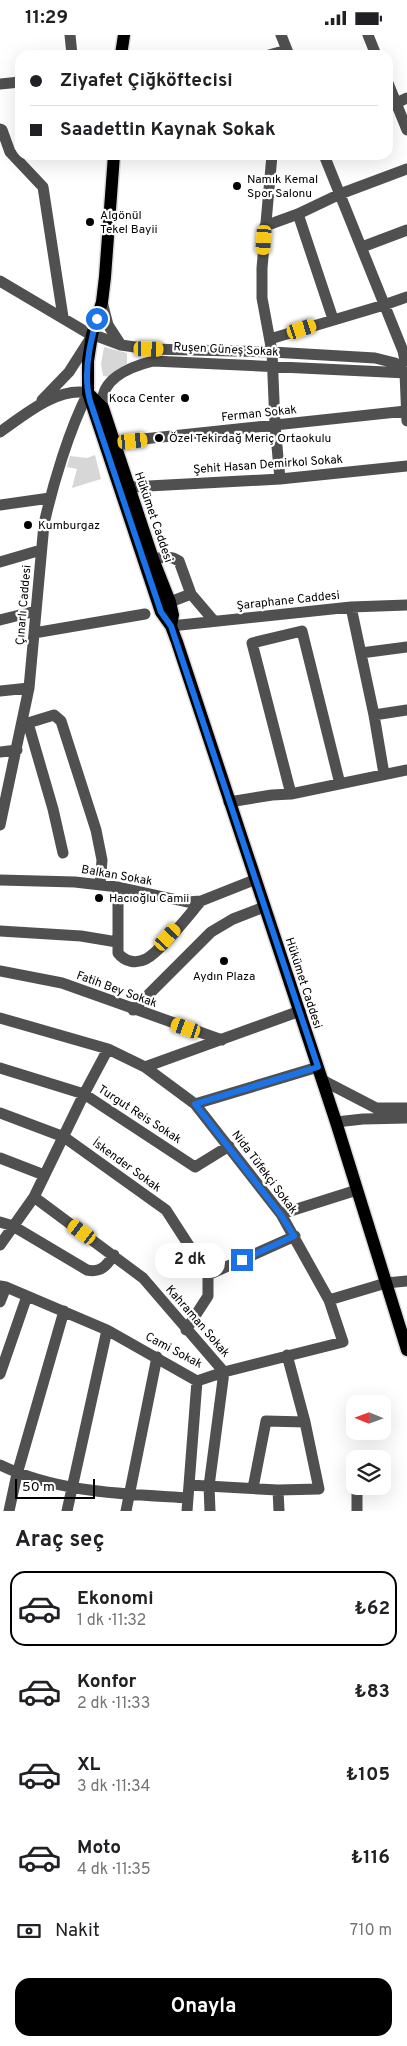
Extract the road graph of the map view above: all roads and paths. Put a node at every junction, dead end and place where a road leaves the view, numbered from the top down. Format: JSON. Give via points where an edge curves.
{"nodes":[{"id":1,"x":70,"y":35,"type":"edge"},
{"id":2,"x":124,"y":35,"type":"edge"},
{"id":3,"x":281,"y":35,"type":"edge"},
{"id":4,"x":368,"y":35,"type":"edge"},
{"id":5,"x":72,"y":50,"type":"edge"},
{"id":6,"x":122,"y":50,"type":"edge"},
{"id":7,"x":287,"y":50,"type":"edge"},
{"id":8,"x":374,"y":50,"type":"edge"},
{"id":9,"x":15,"y":82,"type":"edge"},
{"id":10,"x":0,"y":84,"type":"edge"},
{"id":11,"x":407,"y":99,"type":"edge"},
{"id":12,"x":393,"y":105,"type":"edge"},
{"id":13,"x":393,"y":107,"type":"edge"},
{"id":14,"x":0,"y":129,"type":"edge"},
{"id":15,"x":407,"y":130,"type":"edge"},
{"id":16,"x":15,"y":156,"type":"edge"},
{"id":17,"x":18,"y":160,"type":"edge"},
{"id":18,"x":114,"y":160,"type":"edge"},
{"id":19,"x":272,"y":160,"type":"edge"},
{"id":20,"x":326,"y":160,"type":"edge"},
{"id":21,"x":407,"y":169,"type":"edge"},
{"id":22,"x":340,"y":194,"type":"junction"},
{"id":23,"x":298,"y":214,"type":"junction"},
{"id":24,"x":265,"y":226,"type":"junction"},
{"id":25,"x":407,"y":230,"type":"edge"},
{"id":26,"x":362,"y":247,"type":"junction"},
{"id":27,"x":0,"y":281,"type":"edge"},
{"id":28,"x":407,"y":297,"type":"edge"},
{"id":29,"x":102,"y":301,"type":"junction"},
{"id":30,"x":384,"y":305,"type":"junction"},
{"id":31,"x":63,"y":317,"type":"junction"},
{"id":32,"x":333,"y":319,"type":"junction"},
{"id":33,"x":92,"y":335,"type":"junction"},
{"id":34,"x":270,"y":339,"type":"junction"},
{"id":35,"x":403,"y":342,"type":"edge"},
{"id":36,"x":121,"y":345,"type":"junction"},
{"id":37,"x":272,"y":352,"type":"junction"},
{"id":38,"x":272,"y":365,"type":"junction"},
{"id":39,"x":406,"y":370,"type":"edge"},
{"id":40,"x":88,"y":393,"type":"junction"},
{"id":41,"x":103,"y":408,"type":"junction"},
{"id":42,"x":30,"y":411,"type":"junction"},
{"id":43,"x":407,"y":416,"type":"edge"},
{"id":44,"x":275,"y":425,"type":"junction"},
{"id":45,"x":0,"y":432,"type":"edge"},
{"id":46,"x":115,"y":443,"type":"junction"},
{"id":47,"x":407,"y":466,"type":"edge"},
{"id":48,"x":280,"y":479,"type":"junction"},
{"id":49,"x":130,"y":487,"type":"junction"},
{"id":50,"x":50,"y":498,"type":"junction"},
{"id":51,"x":0,"y":505,"type":"edge"},
{"id":52,"x":41,"y":550,"type":"junction"},
{"id":53,"x":148,"y":560,"type":"junction"},
{"id":54,"x":0,"y":562,"type":"edge"},
{"id":55,"x":191,"y":594,"type":"junction"},
{"id":56,"x":170,"y":602,"type":"junction"},
{"id":57,"x":407,"y":605,"type":"edge"},
{"id":58,"x":350,"y":607,"type":"junction"},
{"id":59,"x":36,"y":611,"type":"junction"},
{"id":60,"x":145,"y":614,"type":"dead end"},
{"id":61,"x":0,"y":620,"type":"edge"},
{"id":62,"x":214,"y":621,"type":"junction"},
{"id":63,"x":171,"y":626,"type":"junction"},
{"id":64,"x":34,"y":633,"type":"junction"},
{"id":65,"x":407,"y":647,"type":"edge"},
{"id":66,"x":361,"y":653,"type":"junction"},
{"id":67,"x":29,"y":688,"type":"junction"},
{"id":68,"x":0,"y":691,"type":"edge"},
{"id":69,"x":407,"y":710,"type":"edge"},
{"id":70,"x":374,"y":715,"type":"junction"},
{"id":71,"x":25,"y":721,"type":"junction"},
{"id":72,"x":17,"y":750,"type":"junction"},
{"id":73,"x":0,"y":752,"type":"edge"},
{"id":74,"x":407,"y":770,"type":"edge"},
{"id":75,"x":384,"y":774,"type":"junction"},
{"id":76,"x":340,"y":784,"type":"junction"},
{"id":77,"x":290,"y":794,"type":"junction"},
{"id":78,"x":229,"y":802,"type":"junction"},
{"id":79,"x":0,"y":825,"type":"edge"},
{"id":80,"x":62,"y":853,"type":"dead end"},
{"id":81,"x":0,"y":879,"type":"edge"},
{"id":82,"x":254,"y":880,"type":"junction"},
{"id":83,"x":100,"y":885,"type":"junction"},
{"id":84,"x":118,"y":887,"type":"junction"},
{"id":85,"x":201,"y":901,"type":"junction"},
{"id":86,"x":264,"y":907,"type":"junction"},
{"id":87,"x":0,"y":931,"type":"edge"},
{"id":88,"x":117,"y":942,"type":"junction"},
{"id":89,"x":0,"y":971,"type":"edge"},
{"id":90,"x":133,"y":1010,"type":"junction"},
{"id":91,"x":300,"y":1011,"type":"junction"},
{"id":92,"x":0,"y":1018,"type":"edge"},
{"id":93,"x":222,"y":1040,"type":"junction"},
{"id":94,"x":108,"y":1049,"type":"junction"},
{"id":95,"x":145,"y":1067,"type":"junction"},
{"id":96,"x":318,"y":1067,"type":"junction"},
{"id":97,"x":0,"y":1068,"type":"edge"},
{"id":98,"x":322,"y":1080,"type":"junction"},
{"id":99,"x":84,"y":1094,"type":"junction"},
{"id":100,"x":195,"y":1104,"type":"junction"},
{"id":101,"x":407,"y":1108,"type":"edge"},
{"id":102,"x":0,"y":1113,"type":"edge"},
{"id":103,"x":407,"y":1118,"type":"edge"},
{"id":104,"x":336,"y":1122,"type":"junction"},
{"id":105,"x":64,"y":1137,"type":"junction"},
{"id":106,"x":229,"y":1147,"type":"junction"},
{"id":107,"x":0,"y":1158,"type":"edge"},
{"id":108,"x":44,"y":1175,"type":"junction"},
{"id":109,"x":356,"y":1190,"type":"junction"},
{"id":110,"x":34,"y":1197,"type":"junction"},
{"id":111,"x":281,"y":1215,"type":"junction"},
{"id":112,"x":0,"y":1222,"type":"edge"},
{"id":113,"x":13,"y":1227,"type":"junction"},
{"id":114,"x":294,"y":1236,"type":"junction"},
{"id":115,"x":0,"y":1245,"type":"edge"},
{"id":116,"x":114,"y":1255,"type":"junction"},
{"id":117,"x":208,"y":1275,"type":"junction"},
{"id":118,"x":407,"y":1281,"type":"edge"},
{"id":119,"x":386,"y":1283,"type":"junction"},
{"id":120,"x":3,"y":1287,"type":"edge"},
{"id":121,"x":27,"y":1296,"type":"junction"},
{"id":122,"x":329,"y":1300,"type":"junction"},
{"id":123,"x":0,"y":1302,"type":"edge"},
{"id":124,"x":64,"y":1311,"type":"junction"},
{"id":125,"x":107,"y":1330,"type":"junction"},
{"id":126,"x":186,"y":1330,"type":"junction"},
{"id":127,"x":343,"y":1342,"type":"joint"},
{"id":128,"x":406,"y":1343,"type":"edge"},
{"id":129,"x":287,"y":1355,"type":"junction"},
{"id":130,"x":158,"y":1357,"type":"junction"},
{"id":131,"x":224,"y":1371,"type":"junction"},
{"id":132,"x":0,"y":1374,"type":"edge"},
{"id":133,"x":197,"y":1381,"type":"junction"},
{"id":134,"x":305,"y":1422,"type":"junction"},
{"id":135,"x":0,"y":1465,"type":"edge"},
{"id":136,"x":18,"y":1473,"type":"junction"},
{"id":137,"x":190,"y":1485,"type":"junction"},
{"id":138,"x":209,"y":1486,"type":"junction"},
{"id":139,"x":72,"y":1488,"type":"junction"},
{"id":140,"x":253,"y":1488,"type":"junction"},
{"id":141,"x":278,"y":1490,"type":"junction"},
{"id":142,"x":128,"y":1494,"type":"junction"},
{"id":143,"x":357,"y":1495,"type":"edge"},
{"id":144,"x":188,"y":1498,"type":"junction"},
{"id":145,"x":10,"y":1511,"type":"edge"},
{"id":146,"x":67,"y":1511,"type":"edge"},
{"id":147,"x":126,"y":1511,"type":"edge"},
{"id":148,"x":187,"y":1511,"type":"edge"},
{"id":149,"x":210,"y":1511,"type":"edge"},
{"id":150,"x":279,"y":1511,"type":"edge"},
{"id":151,"x":357,"y":1511,"type":"edge"}],
"edges":[{"from":1,"to":5,"type":"street"},
{"from":2,"to":6,"type":"main road"},
{"from":3,"to":7,"type":"street"},
{"from":4,"to":8,"type":"street"},
{"from":9,"to":10,"type":"street"},
{"from":11,"to":12,"type":"street"},
{"from":13,"to":15,"type":"street"},
{"from":14,"to":16,"type":"street"},
{"from":17,"to":31,"type":"street","via":[[43,187]]},
{"from":18,"to":29,"type":"main road","name":"Hükümet Caddesi"},
{"from":19,"to":24,"type":"street"},
{"from":20,"to":22,"type":"street"},
{"from":21,"to":22,"type":"street"},
{"from":22,"to":23,"type":"street"},
{"from":22,"to":26,"type":"street"},
{"from":23,"to":24,"type":"street"},
{"from":23,"to":32,"type":"street"},
{"from":24,"to":34,"type":"street","via":[[262,298]]},
{"from":25,"to":26,"type":"street"},
{"from":26,"to":30,"type":"street"},
{"from":27,"to":31,"type":"street","name":"Ruşen Güneş Sokak"},
{"from":28,"to":30,"type":"street"},
{"from":29,"to":33,"type":"main road","name":"Hükümet Caddesi"},
{"from":29,"to":36,"type":"street","via":[[108,325]]},
{"from":30,"to":32,"type":"street"},
{"from":30,"to":35,"type":"street"},
{"from":31,"to":33,"type":"street","name":"Ruşen Güneş Sokak"},
{"from":32,"to":34,"type":"street"},
{"from":33,"to":36,"type":"street","name":"Ruşen Güneş Sokak"},
{"from":33,"to":40,"type":"main road","name":"Hükümet Caddesi"},
{"from":33,"to":42,"type":"street","via":[[65,376]]},
{"from":34,"to":37,"type":"street"},
{"from":35,"to":39,"type":"street"},
{"from":36,"to":37,"type":"street","name":"Ruşen Güneş Sokak","via":[[149,349]]},
{"from":37,"to":38,"type":"street"},
{"from":37,"to":39,"type":"street","name":"Ruşen Güneş Sokak","via":[[376,357]]},
{"from":38,"to":39,"type":"street","name":"Ruşen Güneş Sokak"},
{"from":38,"to":41,"type":"street","name":"Ruşen Güneş Sokak","via":[[166,360],[140,364],[108,383],[102,394]]},
{"from":38,"to":44,"type":"street"},
{"from":39,"to":43,"type":"street"},
{"from":40,"to":41,"type":"main road","name":"Hükümet Caddesi"},
{"from":40,"to":42,"type":"street","via":[[72,391]]},
{"from":40,"to":50,"type":"street","name":"Çınarlı Caddesi","via":[[79,410]]},
{"from":40,"to":53,"type":"main road","name":"Hükümet Caddesi"},
{"from":41,"to":46,"type":"main road","name":"Hükümet Caddesi"},
{"from":42,"to":45,"type":"street"},
{"from":43,"to":44,"type":"street","name":"Ferman Sokak"},
{"from":44,"to":46,"type":"street","name":"Ferman Sokak"},
{"from":44,"to":48,"type":"street"},
{"from":46,"to":49,"type":"main road","name":"Hükümet Caddesi"},
{"from":47,"to":48,"type":"street","name":"Şehit Hasan Demirkol Sokak"},
{"from":48,"to":49,"type":"street","name":"Şehit Hasan Demirkol Sokak"},
{"from":49,"to":53,"type":"main road","name":"Hükümet Caddesi"},
{"from":50,"to":51,"type":"street"},
{"from":50,"to":52,"type":"street","name":"Çınarlı Caddesi"},
{"from":52,"to":54,"type":"street"},
{"from":52,"to":59,"type":"street","name":"Çınarlı Caddesi"},
{"from":53,"to":55,"type":"street","via":[[165,557],[179,561]]},
{"from":53,"to":56,"type":"main road","name":"Hükümet Caddesi"},
{"from":53,"to":63,"type":"main road","name":"Hükümet Caddesi","via":[[161,612]]},
{"from":55,"to":56,"type":"street"},
{"from":55,"to":62,"type":"street"},
{"from":56,"to":63,"type":"main road","name":"Hükümet Caddesi"},
{"from":57,"to":58,"type":"street","name":"Şaraphane Caddesi"},
{"from":58,"to":62,"type":"street","name":"Şaraphane Caddesi"},
{"from":58,"to":66,"type":"street"},
{"from":59,"to":61,"type":"street"},
{"from":59,"to":64,"type":"street","name":"Çınarlı Caddesi"},
{"from":60,"to":64,"type":"street"},
{"from":62,"to":63,"type":"street","name":"Şaraphane Caddesi"},
{"from":63,"to":78,"type":"main road","name":"Hükümet Caddesi"},
{"from":64,"to":67,"type":"street","name":"Çınarlı Caddesi"},
{"from":65,"to":66,"type":"street"},
{"from":66,"to":70,"type":"street"},
{"from":67,"to":68,"type":"street"},
{"from":67,"to":71,"type":"street","name":"Çınarlı Caddesi"},
{"from":69,"to":70,"type":"street"},
{"from":70,"to":75,"type":"street"},
{"from":71,"to":72,"type":"street","name":"Çınarlı Caddesi"},
{"from":71,"to":80,"type":"street","via":[[53,809]]},
{"from":71,"to":83,"type":"street","via":[[54,715],[61,721],[96,831],[102,860]]},
{"from":72,"to":73,"type":"street"},
{"from":72,"to":79,"type":"street","name":"Çınarlı Caddesi"},
{"from":74,"to":75,"type":"street"},
{"from":75,"to":76,"type":"street"},
{"from":76,"to":77,"type":"street"},
{"from":76,"to":77,"type":"street","via":[[302,631],[252,643]]},
{"from":77,"to":78,"type":"street"},
{"from":78,"to":82,"type":"main road","name":"Hükümet Caddesi"},
{"from":81,"to":83,"type":"street","name":"Balkan Sokak"},
{"from":82,"to":85,"type":"street","name":"Balkan Sokak"},
{"from":82,"to":86,"type":"main road","name":"Hükümet Caddesi"},
{"from":83,"to":84,"type":"street","name":"Balkan Sokak"},
{"from":84,"to":85,"type":"street","name":"Balkan Sokak","via":[[186,902]]},
{"from":84,"to":88,"type":"street"},
{"from":85,"to":88,"type":"street","via":[[146,959],[132,962],[122,959]]},
{"from":86,"to":90,"type":"street","via":[[211,931]]},
{"from":86,"to":91,"type":"main road","name":"Hükümet Caddesi"},
{"from":87,"to":88,"type":"street","via":[[82,936]]},
{"from":89,"to":90,"type":"street","name":"Fatih Bey Sokak","via":[[62,983]]},
{"from":90,"to":93,"type":"street","name":"Fatih Bey Sokak"},
{"from":91,"to":93,"type":"street"},
{"from":91,"to":96,"type":"main road","name":"Hükümet Caddesi"},
{"from":92,"to":94,"type":"street","name":"Nida Tüfekçi Sokak"},
{"from":93,"to":95,"type":"street"},
{"from":94,"to":95,"type":"street","name":"Nida Tüfekçi Sokak"},
{"from":94,"to":99,"type":"street"},
{"from":95,"to":100,"type":"street","name":"Nida Tüfekçi Sokak"},
{"from":96,"to":98,"type":"main road","name":"Hükümet Caddesi"},
{"from":96,"to":100,"type":"street"},
{"from":97,"to":99,"type":"street","name":"Turgut Reis Sokak"},
{"from":98,"to":101,"type":"street","via":[[376,1108]]},
{"from":98,"to":104,"type":"main road","name":"Hükümet Caddesi"},
{"from":99,"to":105,"type":"street"},
{"from":99,"to":106,"type":"street","name":"Turgut Reis Sokak","via":[[195,1167]]},
{"from":100,"to":106,"type":"street","name":"Nida Tüfekçi Sokak"},
{"from":102,"to":105,"type":"street","name":"İskender Sokak"},
{"from":103,"to":104,"type":"street"},
{"from":104,"to":109,"type":"main road","name":"Hükümet Caddesi"},
{"from":105,"to":108,"type":"street"},
{"from":105,"to":117,"type":"street","name":"İskender Sokak","via":[[166,1210]]},
{"from":106,"to":111,"type":"street","name":"Nida Tüfekçi Sokak"},
{"from":107,"to":108,"type":"street"},
{"from":108,"to":110,"type":"street"},
{"from":109,"to":111,"type":"street"},
{"from":109,"to":119,"type":"main road","name":"Hükümet Caddesi"},
{"from":110,"to":113,"type":"street"},
{"from":110,"to":116,"type":"street","name":"Kahraman Sokak"},
{"from":111,"to":114,"type":"street","name":"Nida Tüfekçi Sokak"},
{"from":112,"to":113,"type":"street"},
{"from":113,"to":115,"type":"street"},
{"from":113,"to":116,"type":"street","via":[[87,1270],[96,1272],[106,1266]]},
{"from":114,"to":117,"type":"street"},
{"from":114,"to":122,"type":"street","name":"Nida Tüfekçi Sokak"},
{"from":116,"to":126,"type":"street","name":"Kahraman Sokak","via":[[143,1278]]},
{"from":117,"to":126,"type":"street","via":[[208,1296]]},
{"from":118,"to":119,"type":"street"},
{"from":119,"to":122,"type":"street"},
{"from":119,"to":128,"type":"main road","name":"Hükümet Caddesi"},
{"from":120,"to":121,"type":"street","name":"Cami Sokak"},
{"from":120,"to":123,"type":"street"},
{"from":121,"to":124,"type":"street","name":"Cami Sokak"},
{"from":121,"to":132,"type":"street"},
{"from":122,"to":127,"type":"street","name":"Nida Tüfekçi Sokak"},
{"from":124,"to":125,"type":"street","name":"Cami Sokak"},
{"from":124,"to":136,"type":"street"},
{"from":125,"to":130,"type":"street","name":"Cami Sokak"},
{"from":125,"to":139,"type":"street"},
{"from":126,"to":131,"type":"street","name":"Kahraman Sokak"},
{"from":127,"to":129,"type":"street","name":"Cami Sokak"},
{"from":129,"to":131,"type":"street","name":"Cami Sokak"},
{"from":129,"to":134,"type":"street"},
{"from":130,"to":133,"type":"street","name":"Cami Sokak"},
{"from":130,"to":142,"type":"street"},
{"from":131,"to":133,"type":"street","name":"Cami Sokak"},
{"from":131,"to":138,"type":"street"},
{"from":133,"to":137,"type":"street"},
{"from":134,"to":140,"type":"street","via":[[266,1421]]},
{"from":134,"to":141,"type":"street","via":[[319,1489]]},
{"from":135,"to":136,"type":"street"},
{"from":136,"to":139,"type":"street"},
{"from":136,"to":145,"type":"street"},
{"from":137,"to":138,"type":"street"},
{"from":137,"to":144,"type":"street"},
{"from":138,"to":140,"type":"street"},
{"from":138,"to":149,"type":"street"},
{"from":139,"to":142,"type":"street"},
{"from":139,"to":146,"type":"street"},
{"from":140,"to":141,"type":"street"},
{"from":141,"to":150,"type":"street"},
{"from":142,"to":144,"type":"street"},
{"from":142,"to":147,"type":"street"},
{"from":143,"to":151,"type":"street"},
{"from":144,"to":148,"type":"street"}]}
